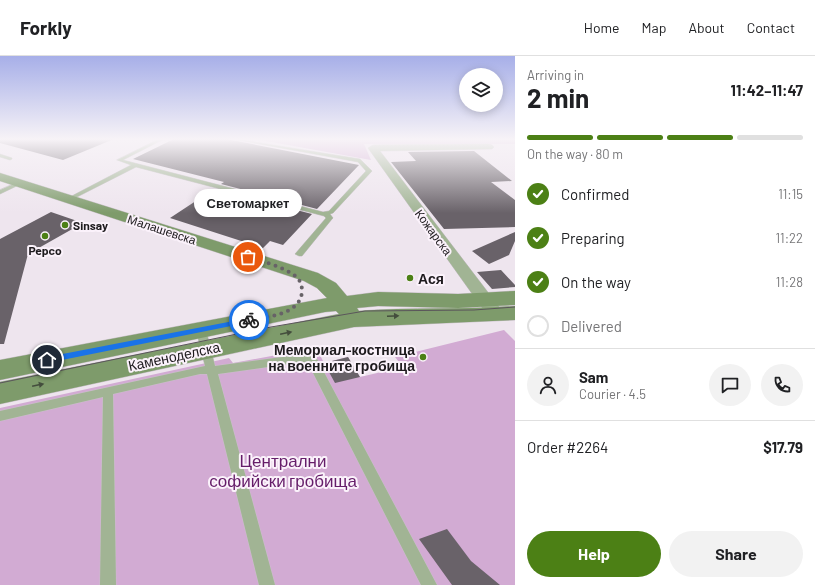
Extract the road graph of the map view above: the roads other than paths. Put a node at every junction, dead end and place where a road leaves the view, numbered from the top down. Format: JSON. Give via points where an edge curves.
{"nodes":[{"id":1,"x":131,"y":164,"type":"edge"},
{"id":2,"x":363,"y":164,"type":"edge"},
{"id":3,"x":384,"y":164,"type":"edge"},
{"id":4,"x":135,"y":165,"type":"junction"},
{"id":5,"x":0,"y":177,"type":"edge"},
{"id":6,"x":20,"y":183,"type":"junction"},
{"id":7,"x":0,"y":192,"type":"edge"},
{"id":8,"x":69,"y":199,"type":"junction"},
{"id":9,"x":326,"y":214,"type":"junction"},
{"id":10,"x":299,"y":254,"type":"dead end"},
{"id":11,"x":278,"y":267,"type":"junction"},
{"id":12,"x":296,"y":276,"type":"junction"},
{"id":13,"x":322,"y":282,"type":"junction"},
{"id":14,"x":515,"y":298,"type":"edge"},
{"id":15,"x":397,"y":300,"type":"junction"},
{"id":16,"x":499,"y":310,"type":"edge"},
{"id":17,"x":340,"y":312,"type":"junction"},
{"id":18,"x":282,"y":314,"type":"junction"},
{"id":19,"x":207,"y":350,"type":"junction"},
{"id":20,"x":0,"y":370,"type":"edge"},
{"id":21,"x":108,"y":392,"type":"junction"},
{"id":22,"x":0,"y":393,"type":"edge"},
{"id":23,"x":0,"y":416,"type":"edge"},
{"id":24,"x":108,"y":585,"type":"edge"},
{"id":25,"x":267,"y":585,"type":"edge"},
{"id":26,"x":429,"y":585,"type":"edge"}],
"edges":[{"from":1,"to":4,"type":"lane"},
{"from":2,"to":9,"type":"lane","via":[[369,172],[331,212]]},
{"from":3,"to":16,"type":"street","name":"Кожарска"},
{"from":4,"to":8,"type":"lane"},
{"from":4,"to":9,"type":"lane"},
{"from":5,"to":6,"type":"street","name":"Малашевска"},
{"from":6,"to":7,"type":"lane"},
{"from":6,"to":8,"type":"street","name":"Малашевска"},
{"from":8,"to":11,"type":"street","name":"Малашевска"},
{"from":9,"to":10,"type":"lane","via":[[330,218]]},
{"from":11,"to":12,"type":"street","name":"Малашевска"},
{"from":11,"to":13,"type":"street","name":"Малашевска"},
{"from":12,"to":17,"type":"street","name":"Малашевска"},
{"from":12,"to":18,"type":"street","via":[[302,295],[297,303]]},
{"from":13,"to":15,"type":"street"},
{"from":13,"to":17,"type":"street","name":"Малашевска","via":[[335,293]]},
{"from":14,"to":16,"type":"street","name":"Каменоделска"},
{"from":15,"to":16,"type":"street","name":"Каменоделска"},
{"from":15,"to":17,"type":"street","name":"Каменоделска","via":[[378,299]]},
{"from":17,"to":16,"type":"street","name":"Каменоделска","one_way":true,"via":[[391,316]]},
{"from":17,"to":18,"type":"street","name":"Каменоделска"},
{"from":19,"to":17,"type":"street","name":"Каменоделска","one_way":true},
{"from":18,"to":19,"type":"street","name":"Каменоделска"},
{"from":19,"to":20,"type":"street","name":"Каменоделска"},
{"from":19,"to":21,"type":"lane","via":[[200,370]]},
{"from":22,"to":19,"type":"street","name":"Каменоделска","one_way":true},
{"from":19,"to":25,"type":"lane"},
{"from":19,"to":26,"type":"lane","via":[[223,370],[305,358],[313,362]]},
{"from":21,"to":23,"type":"lane"},
{"from":21,"to":24,"type":"lane"}]}
